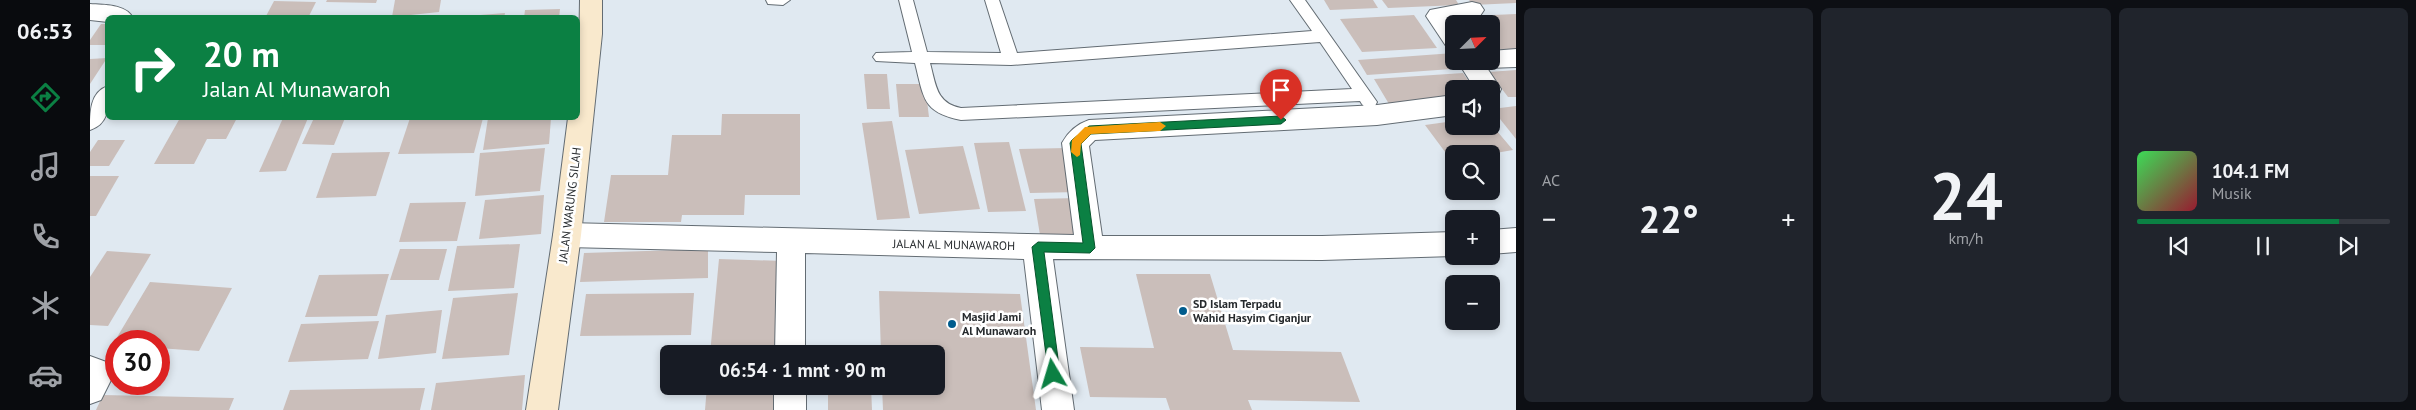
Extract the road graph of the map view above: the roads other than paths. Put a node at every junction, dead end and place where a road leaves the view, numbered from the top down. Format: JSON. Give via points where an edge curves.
{"nodes":[{"id":1,"x":591,"y":0,"type":"edge"},
{"id":2,"x":773,"y":0,"type":"edge"},
{"id":3,"x":783,"y":0,"type":"edge"},
{"id":4,"x":906,"y":0,"type":"edge"},
{"id":5,"x":992,"y":0,"type":"edge"},
{"id":6,"x":1297,"y":0,"type":"edge"},
{"id":7,"x":1472,"y":10,"type":"dead end"},
{"id":8,"x":90,"y":12,"type":"edge"},
{"id":9,"x":114,"y":15,"type":"edge"},
{"id":10,"x":1445,"y":26,"type":"edge"},
{"id":11,"x":584,"y":34,"type":"edge"},
{"id":12,"x":1324,"y":36,"type":"junction"},
{"id":13,"x":880,"y":57,"type":"dead end"},
{"id":14,"x":922,"y":57,"type":"junction"},
{"id":15,"x":1516,"y":58,"type":"edge"},
{"id":16,"x":1011,"y":59,"type":"junction"},
{"id":17,"x":1500,"y":59,"type":"edge"},
{"id":18,"x":580,"y":81,"type":"edge"},
{"id":19,"x":105,"y":99,"type":"edge"},
{"id":20,"x":1370,"y":105,"type":"junction"},
{"id":21,"x":1445,"y":105,"type":"edge"},
{"id":22,"x":90,"y":120,"type":"edge"},
{"id":23,"x":577,"y":120,"type":"edge"},
{"id":24,"x":567,"y":235,"type":"junction"},
{"id":25,"x":1516,"y":240,"type":"edge"},
{"id":26,"x":1500,"y":241,"type":"edge"},
{"id":27,"x":790,"y":242,"type":"junction"},
{"id":28,"x":1445,"y":244,"type":"edge"},
{"id":29,"x":1038,"y":247,"type":"junction"},
{"id":30,"x":1090,"y":248,"type":"junction"},
{"id":31,"x":790,"y":345,"type":"edge"},
{"id":32,"x":90,"y":371,"type":"edge"},
{"id":33,"x":90,"y":389,"type":"edge"},
{"id":34,"x":790,"y":395,"type":"edge"},
{"id":35,"x":542,"y":410,"type":"edge"},
{"id":36,"x":790,"y":410,"type":"edge"},
{"id":37,"x":1058,"y":410,"type":"edge"}],
"edges":[{"from":1,"to":11,"type":"street","name":"JALAN WARUNG SILAH"},
{"from":2,"to":3,"type":"lane"},
{"from":4,"to":14,"type":"lane"},
{"from":5,"to":16,"type":"lane"},
{"from":6,"to":12,"type":"lane"},
{"from":7,"to":10,"type":"street","via":[[1438,16]]},
{"from":8,"to":9,"type":"street"},
{"from":11,"to":18,"type":"street","name":"JALAN WARUNG SILAH"},
{"from":12,"to":16,"type":"lane"},
{"from":12,"to":20,"type":"lane"},
{"from":13,"to":14,"type":"lane"},
{"from":14,"to":16,"type":"lane"},
{"from":14,"to":20,"type":"lane","via":[[932,99],[946,111],[961,114]]},
{"from":15,"to":17,"type":"street"},
{"from":19,"to":22,"type":"street"},
{"from":20,"to":21,"type":"street"},
{"from":20,"to":30,"type":"street","via":[[1089,130],[1075,143]]},
{"from":23,"to":24,"type":"street","name":"JALAN WARUNG SILAH"},
{"from":24,"to":27,"type":"street","name":"JALAN AL MUNAWAROH"},
{"from":24,"to":35,"type":"street","name":"JALAN WARUNG SILAH"},
{"from":25,"to":26,"type":"street"},
{"from":27,"to":29,"type":"street","name":"JALAN AL MUNAWAROH"},
{"from":27,"to":31,"type":"street"},
{"from":28,"to":30,"type":"street","name":"JALAN AL MUNAWAROH"},
{"from":29,"to":30,"type":"street","name":"JALAN AL MUNAWAROH"},
{"from":29,"to":37,"type":"street"},
{"from":32,"to":33,"type":"street","via":[[98,374]]},
{"from":34,"to":36,"type":"street"}]}
